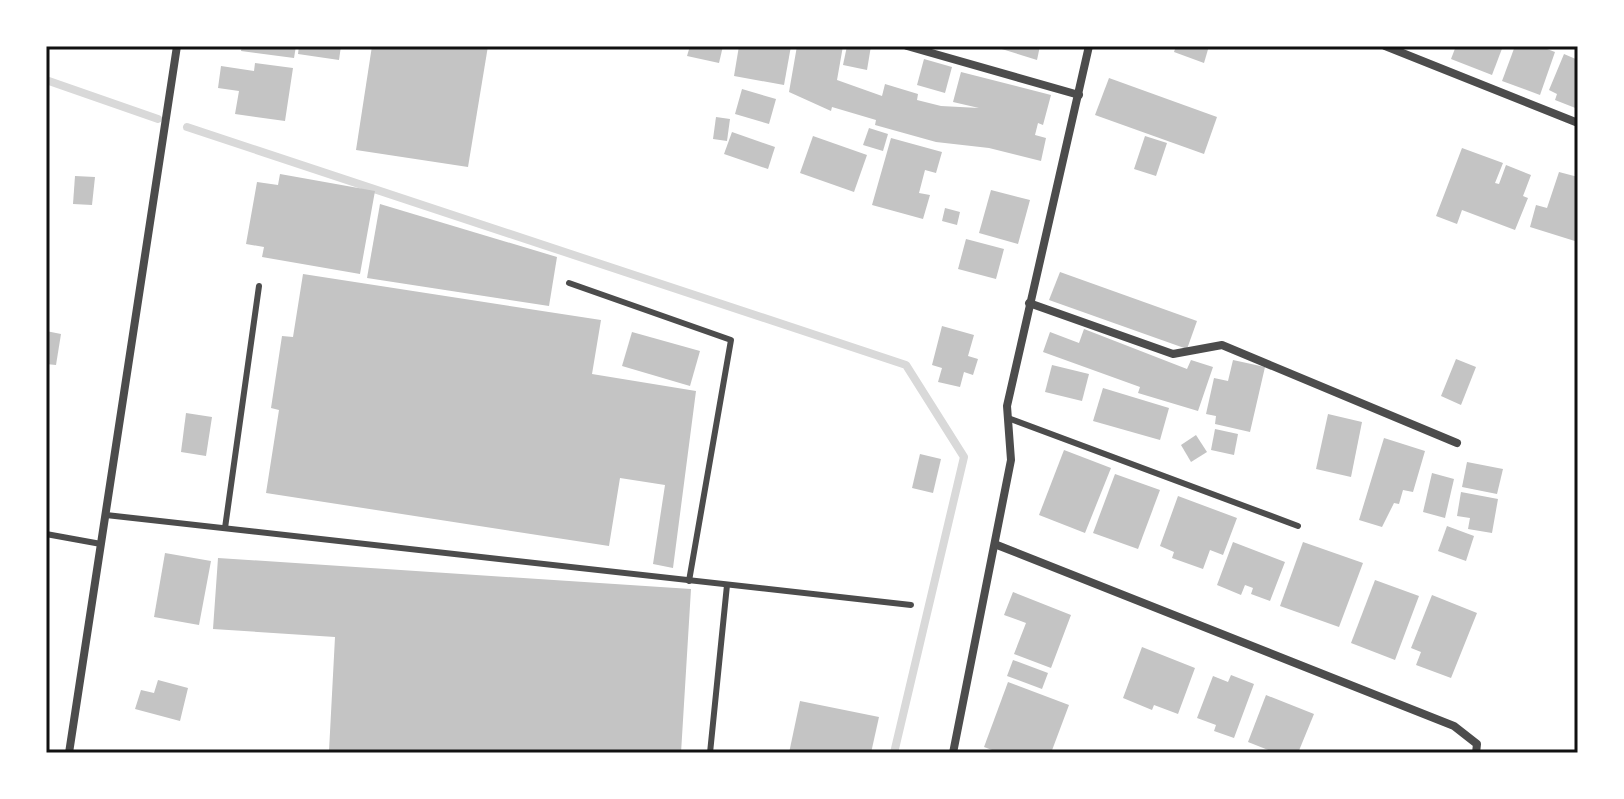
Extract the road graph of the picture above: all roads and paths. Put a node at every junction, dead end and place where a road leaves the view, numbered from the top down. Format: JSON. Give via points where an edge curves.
{"nodes":[{"id":1,"x":177,"y":46,"type":"edge"},
{"id":2,"x":907,"y":46,"type":"edge"},
{"id":3,"x":1089,"y":46,"type":"edge"},
{"id":4,"x":1385,"y":46,"type":"edge"},
{"id":5,"x":1079,"y":95,"type":"junction"},
{"id":6,"x":1578,"y":123,"type":"edge"},
{"id":7,"x":569,"y":283,"type":"dead end"},
{"id":8,"x":259,"y":286,"type":"dead end"},
{"id":9,"x":1029,"y":303,"type":"junction"},
{"id":10,"x":1008,"y":418,"type":"junction"},
{"id":11,"x":1457,"y":443,"type":"dead end"},
{"id":12,"x":106,"y":515,"type":"junction"},
{"id":13,"x":1298,"y":526,"type":"dead end"},
{"id":14,"x":225,"y":528,"type":"junction"},
{"id":15,"x":46,"y":534,"type":"edge"},
{"id":16,"x":102,"y":544,"type":"junction"},
{"id":17,"x":997,"y":545,"type":"junction"},
{"id":18,"x":689,"y":581,"type":"junction"},
{"id":19,"x":727,"y":585,"type":"junction"},
{"id":20,"x":911,"y":605,"type":"dead end"},
{"id":21,"x":69,"y":753,"type":"edge"},
{"id":22,"x":710,"y":753,"type":"edge"},
{"id":23,"x":953,"y":753,"type":"edge"},
{"id":24,"x":1476,"y":753,"type":"edge"}],
"edges":[{"from":1,"to":12,"type":"street"},
{"from":2,"to":5,"type":"street"},
{"from":3,"to":5,"type":"street"},
{"from":4,"to":6,"type":"street"},
{"from":5,"to":9,"type":"street"},
{"from":7,"to":18,"type":"lane","via":[[731,340]]},
{"from":8,"to":14,"type":"lane"},
{"from":9,"to":10,"type":"street"},
{"from":9,"to":11,"type":"street","via":[[1173,354],[1222,345]]},
{"from":10,"to":13,"type":"lane"},
{"from":10,"to":17,"type":"street","via":[[1011,460]]},
{"from":12,"to":14,"type":"lane"},
{"from":12,"to":16,"type":"street"},
{"from":14,"to":18,"type":"lane"},
{"from":15,"to":16,"type":"lane"},
{"from":16,"to":21,"type":"street"},
{"from":17,"to":23,"type":"street"},
{"from":17,"to":24,"type":"street","via":[[1454,726],[1477,744]]},
{"from":18,"to":19,"type":"lane"},
{"from":19,"to":20,"type":"lane"},
{"from":19,"to":22,"type":"lane"}]}
